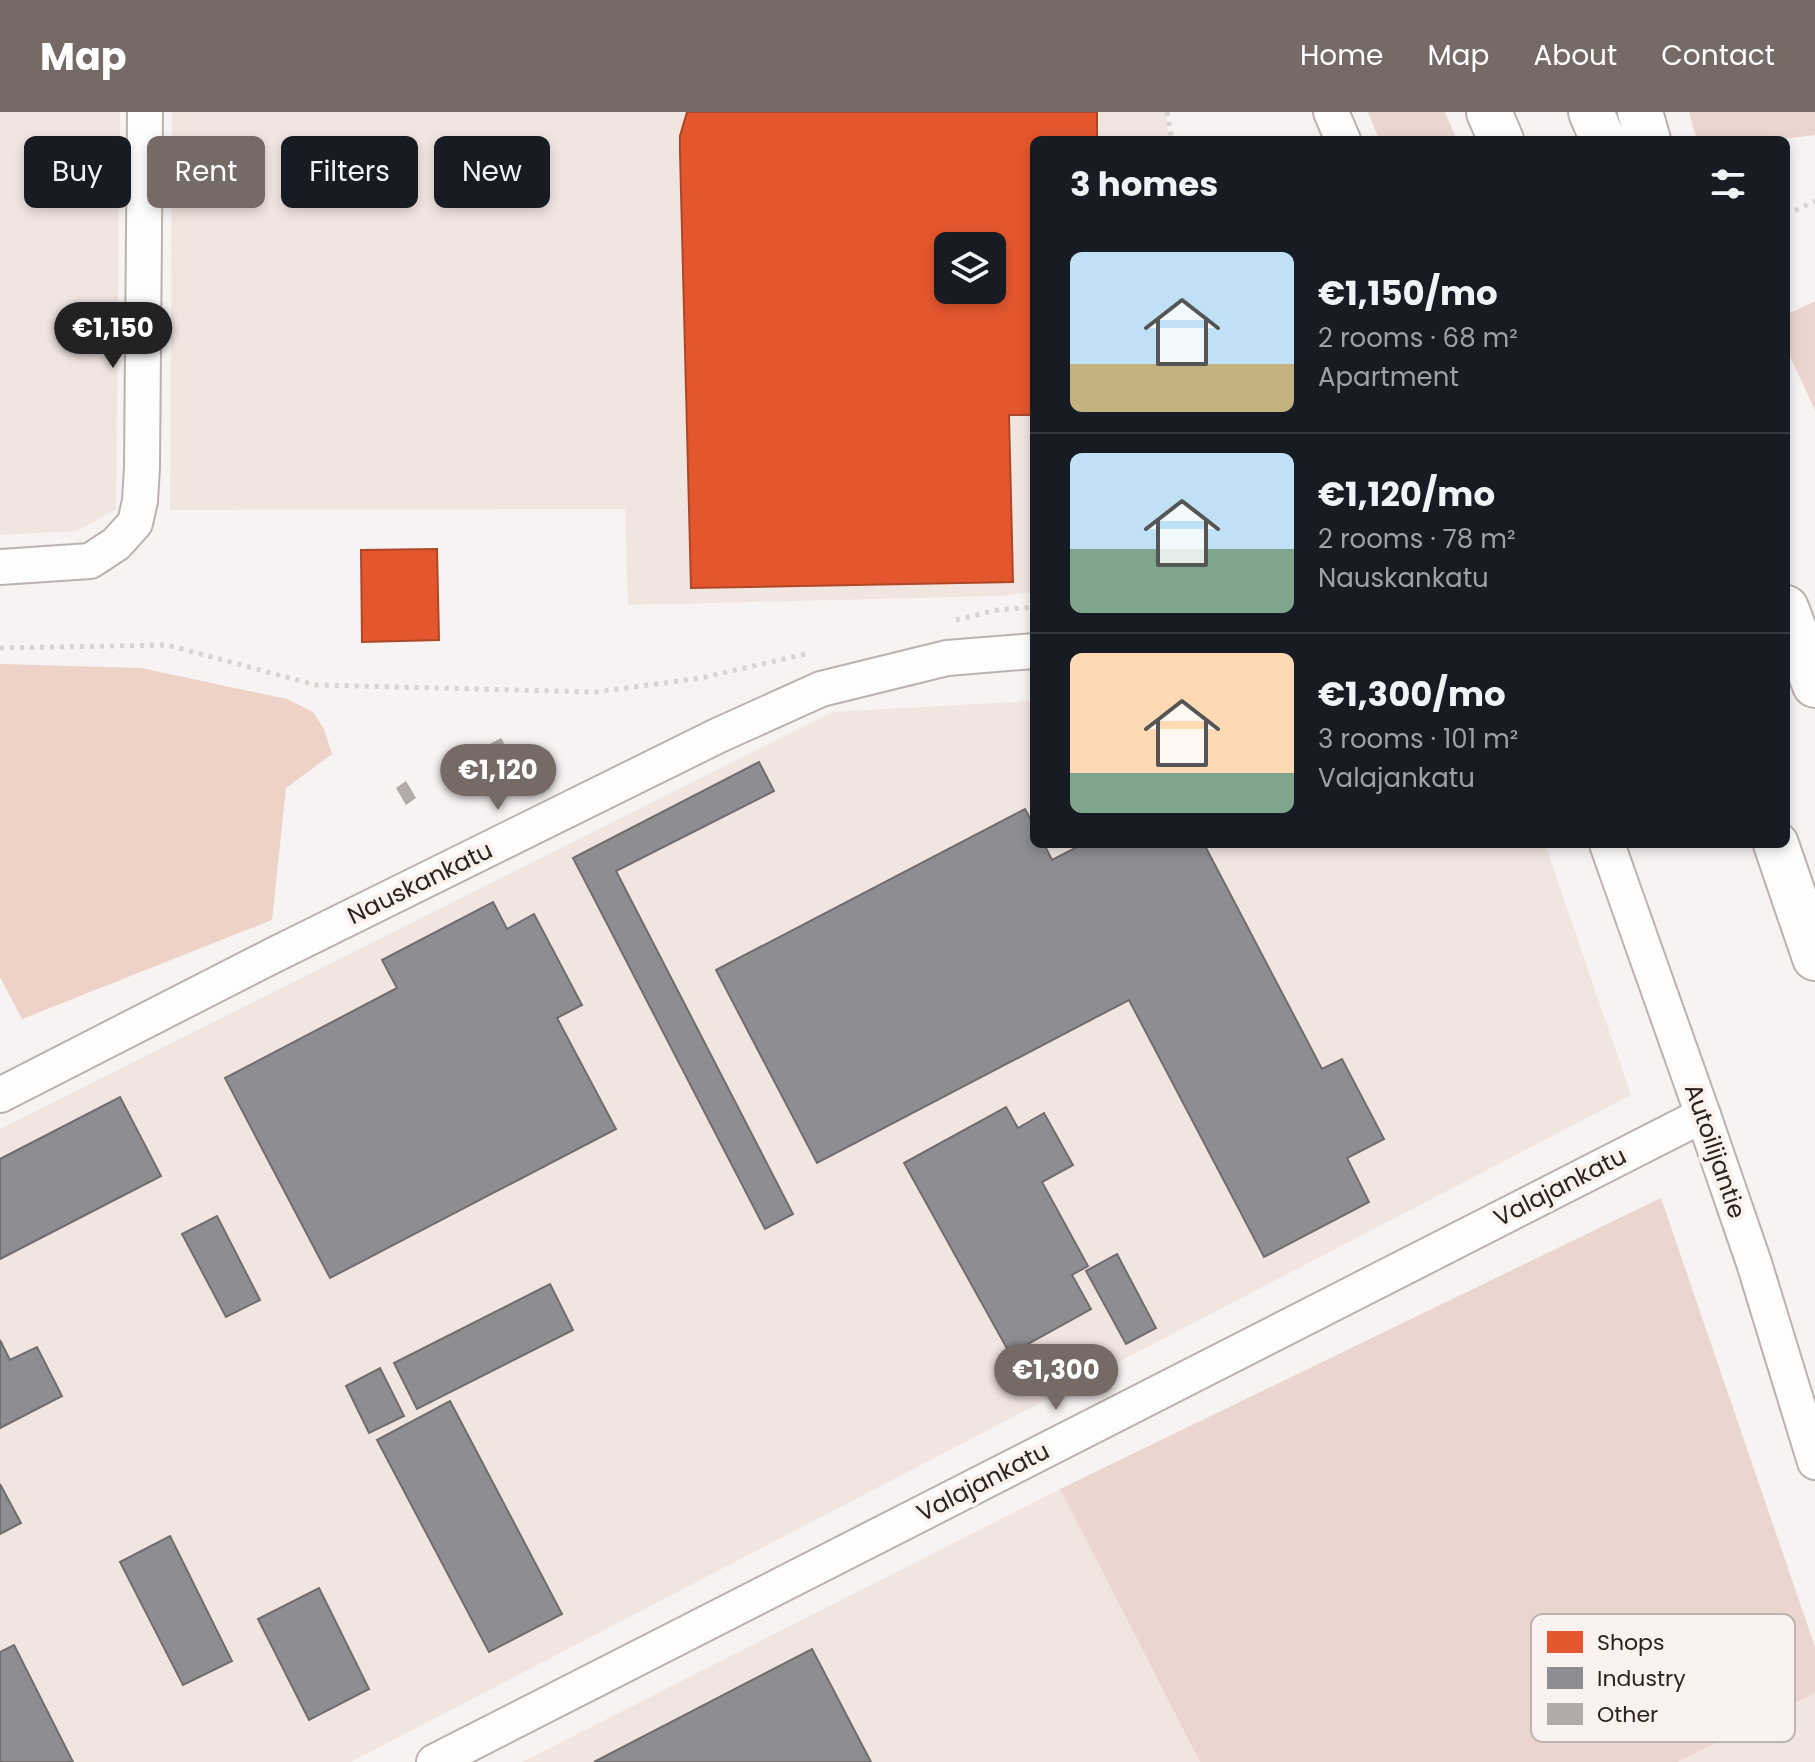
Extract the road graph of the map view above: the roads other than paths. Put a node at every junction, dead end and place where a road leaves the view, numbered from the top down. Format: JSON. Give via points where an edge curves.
{"nodes":[{"id":1,"x":145,"y":112,"type":"edge"},
{"id":2,"x":1331,"y":112,"type":"edge"},
{"id":3,"x":1489,"y":112,"type":"edge"},
{"id":4,"x":1591,"y":112,"type":"edge"},
{"id":5,"x":1640,"y":112,"type":"edge"},
{"id":6,"x":1341,"y":136,"type":"edge"},
{"id":7,"x":1499,"y":136,"type":"edge"},
{"id":8,"x":1601,"y":136,"type":"edge"},
{"id":9,"x":1647,"y":136,"type":"edge"},
{"id":10,"x":0,"y":567,"type":"edge"},
{"id":11,"x":1790,"y":619,"type":"edge"},
{"id":12,"x":1030,"y":651,"type":"edge"},
{"id":13,"x":1815,"y":685,"type":"edge"},
{"id":14,"x":1608,"y":848,"type":"edge"},
{"id":15,"x":1777,"y":848,"type":"edge"},
{"id":16,"x":1815,"y":958,"type":"edge"},
{"id":17,"x":0,"y":1095,"type":"edge"},
{"id":18,"x":1703,"y":1115,"type":"junction"},
{"id":19,"x":1815,"y":1462,"type":"edge"},
{"id":20,"x":434,"y":1762,"type":"edge"}],
"edges":[{"from":1,"to":10,"type":"street","via":[[142,467],[135,523],[90,561]]},
{"from":2,"to":6,"type":"street"},
{"from":3,"to":7,"type":"highway"},
{"from":4,"to":8,"type":"highway"},
{"from":5,"to":9,"type":"highway"},
{"from":11,"to":13,"type":"highway"},
{"from":12,"to":17,"type":"street","name":"Nauskankatu","via":[[947,658],[821,689],[274,955]]},
{"from":14,"to":18,"type":"street","name":"Autoilijantie"},
{"from":15,"to":16,"type":"highway"},
{"from":18,"to":19,"type":"street","name":"Autoilijantie"},
{"from":18,"to":20,"type":"street","name":"Valajankatu"}]}
